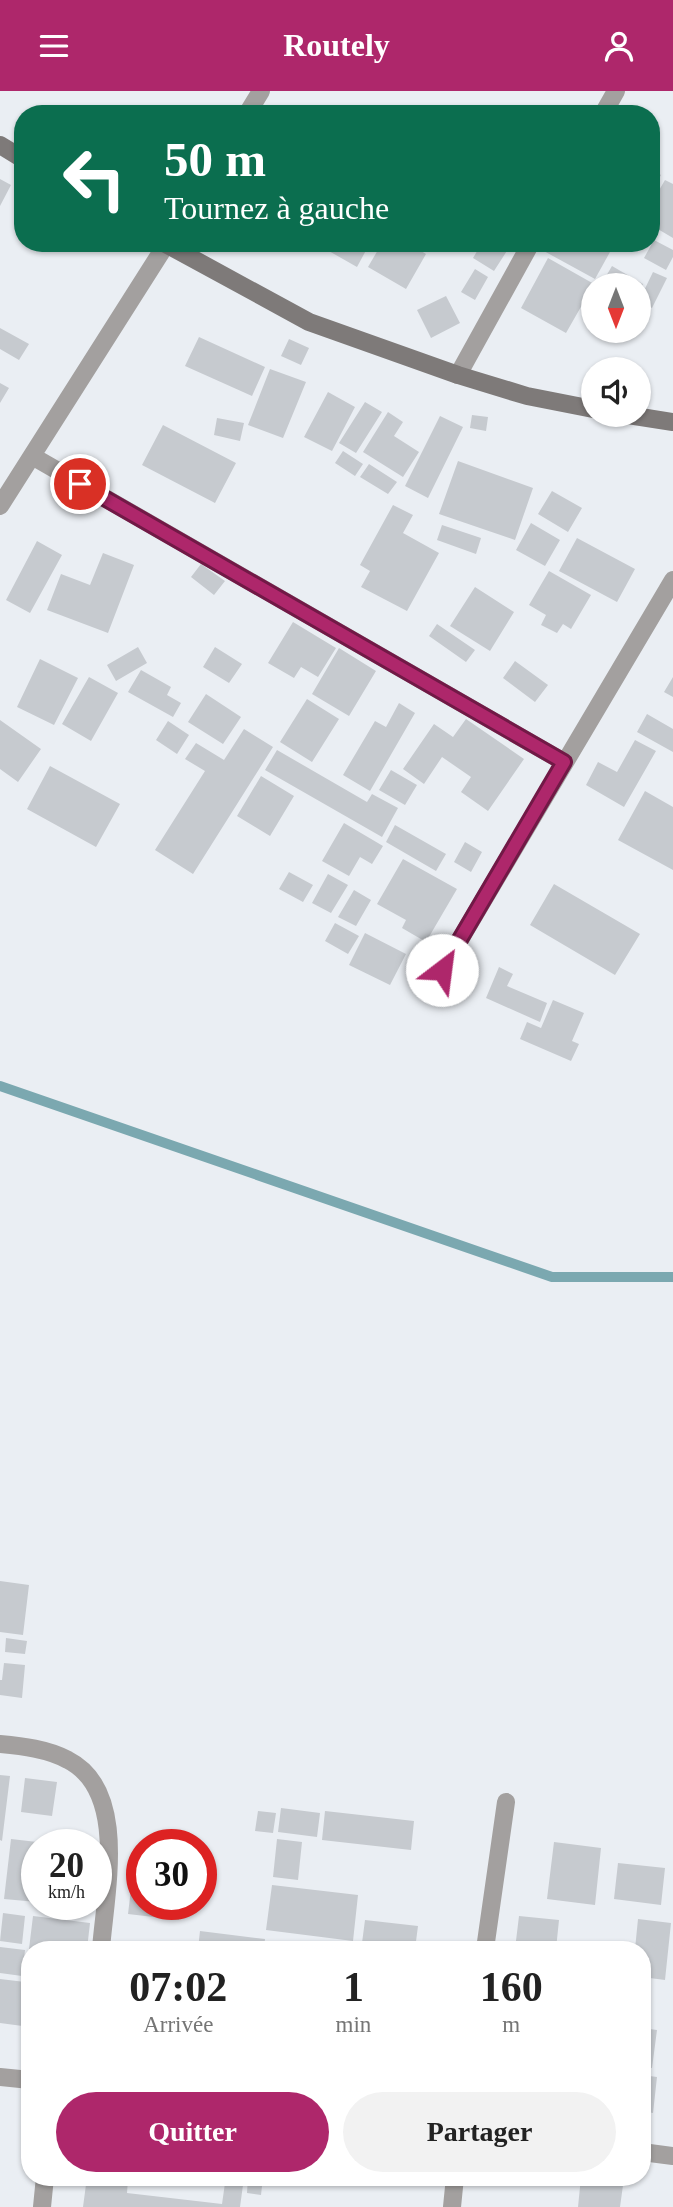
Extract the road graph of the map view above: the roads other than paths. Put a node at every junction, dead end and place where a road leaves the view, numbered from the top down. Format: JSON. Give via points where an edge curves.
{"nodes":[{"id":1,"x":161,"y":252,"type":"edge"},
{"id":2,"x":181,"y":252,"type":"edge"},
{"id":3,"x":526,"y":252,"type":"edge"},
{"id":4,"x":458,"y":375,"type":"junction"},
{"id":5,"x":581,"y":407,"type":"edge"},
{"id":6,"x":651,"y":419,"type":"edge"},
{"id":7,"x":673,"y":422,"type":"edge"},
{"id":8,"x":32,"y":456,"type":"junction"},
{"id":9,"x":0,"y":506,"type":"edge"},
{"id":10,"x":673,"y":580,"type":"edge"},
{"id":11,"x":564,"y":762,"type":"junction"},
{"id":12,"x":442,"y":970,"type":"dead end"},
{"id":13,"x":0,"y":1744,"type":"edge"},
{"id":14,"x":506,"y":1802,"type":"dead end"},
{"id":15,"x":102,"y":1941,"type":"edge"},
{"id":16,"x":486,"y":1941,"type":"edge"},
{"id":17,"x":0,"y":2077,"type":"edge"},
{"id":18,"x":21,"y":2079,"type":"edge"},
{"id":19,"x":651,"y":2153,"type":"edge"},
{"id":20,"x":673,"y":2156,"type":"edge"},
{"id":21,"x":44,"y":2186,"type":"edge"},
{"id":22,"x":454,"y":2186,"type":"edge"},
{"id":23,"x":42,"y":2207,"type":"edge"},
{"id":24,"x":452,"y":2207,"type":"edge"}],
"edges":[{"from":1,"to":8,"type":"street"},
{"from":2,"to":4,"type":"street","via":[[309,321]]},
{"from":3,"to":4,"type":"street"},
{"from":4,"to":5,"type":"street"},
{"from":6,"to":7,"type":"street"},
{"from":8,"to":9,"type":"street"},
{"from":8,"to":11,"type":"street"},
{"from":10,"to":11,"type":"street"},
{"from":11,"to":12,"type":"street"},
{"from":13,"to":15,"type":"street","via":[[69,1760],[93,1781],[105,1807],[110,1836]]},
{"from":14,"to":16,"type":"street"},
{"from":17,"to":18,"type":"street"},
{"from":19,"to":20,"type":"street"},
{"from":21,"to":23,"type":"street"},
{"from":22,"to":24,"type":"street"}]}
